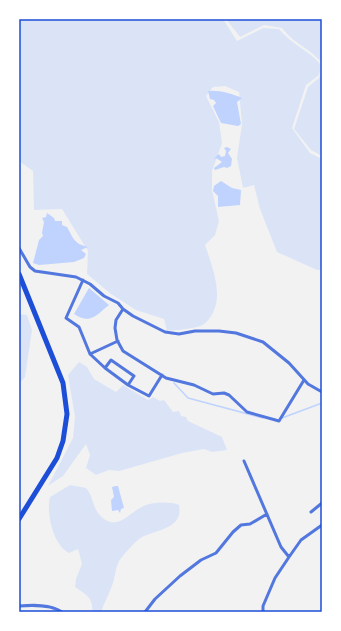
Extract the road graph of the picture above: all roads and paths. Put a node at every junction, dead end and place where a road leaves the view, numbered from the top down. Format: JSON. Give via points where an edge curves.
{"nodes":[{"id":1,"x":19,"y":248,"type":"edge"},
{"id":2,"x":19,"y":274,"type":"edge"},
{"id":3,"x":83,"y":280,"type":"junction"},
{"id":4,"x":123,"y":309,"type":"junction"},
{"id":5,"x":118,"y":341,"type":"junction"},
{"id":6,"x":90,"y":354,"type":"junction"},
{"id":7,"x":105,"y":368,"type":"junction"},
{"id":8,"x":162,"y":375,"type":"junction"},
{"id":9,"x":304,"y":380,"type":"junction"},
{"id":10,"x":128,"y":385,"type":"junction"},
{"id":11,"x":322,"y":392,"type":"edge"},
{"id":12,"x":244,"y":460,"type":"dead end"},
{"id":13,"x":322,"y":503,"type":"edge"},
{"id":14,"x":311,"y":512,"type":"dead end"},
{"id":15,"x":267,"y":514,"type":"junction"},
{"id":16,"x":19,"y":519,"type":"edge"},
{"id":17,"x":322,"y":526,"type":"edge"},
{"id":18,"x":289,"y":557,"type":"junction"},
{"id":19,"x":19,"y":606,"type":"edge"},
{"id":20,"x":62,"y":612,"type":"edge"},
{"id":21,"x":145,"y":612,"type":"edge"},
{"id":22,"x":263,"y":612,"type":"edge"}],
"edges":[{"from":1,"to":3,"type":"street","via":[[30,267],[36,271]]},
{"from":2,"to":16,"type":"highway","via":[[63,382],[67,414],[64,441],[57,458]]},
{"from":3,"to":4,"type":"street"},
{"from":3,"to":6,"type":"street","via":[[66,318],[79,327]]},
{"from":4,"to":5,"type":"street","via":[[116,320]]},
{"from":4,"to":9,"type":"street","via":[[172,334],[219,331],[250,336],[271,348]]},
{"from":5,"to":6,"type":"street"},
{"from":5,"to":8,"type":"street","via":[[123,351]]},
{"from":6,"to":7,"type":"street"},
{"from":7,"to":10,"type":"street"},
{"from":7,"to":10,"type":"street","via":[[112,360],[134,376]]},
{"from":8,"to":9,"type":"street","via":[[214,394],[224,393],[247,412],[279,421]]},
{"from":8,"to":10,"type":"street","via":[[149,396]]},
{"from":9,"to":11,"type":"street"},
{"from":12,"to":15,"type":"street"},
{"from":13,"to":14,"type":"street"},
{"from":15,"to":18,"type":"street","via":[[281,547]]},
{"from":15,"to":21,"type":"street","via":[[250,524],[241,525],[232,532],[216,553],[201,560],[180,576]]},
{"from":17,"to":18,"type":"street","via":[[301,540]]},
{"from":18,"to":22,"type":"street","via":[[275,578]]},
{"from":19,"to":20,"type":"street","via":[[38,605]]}]}
